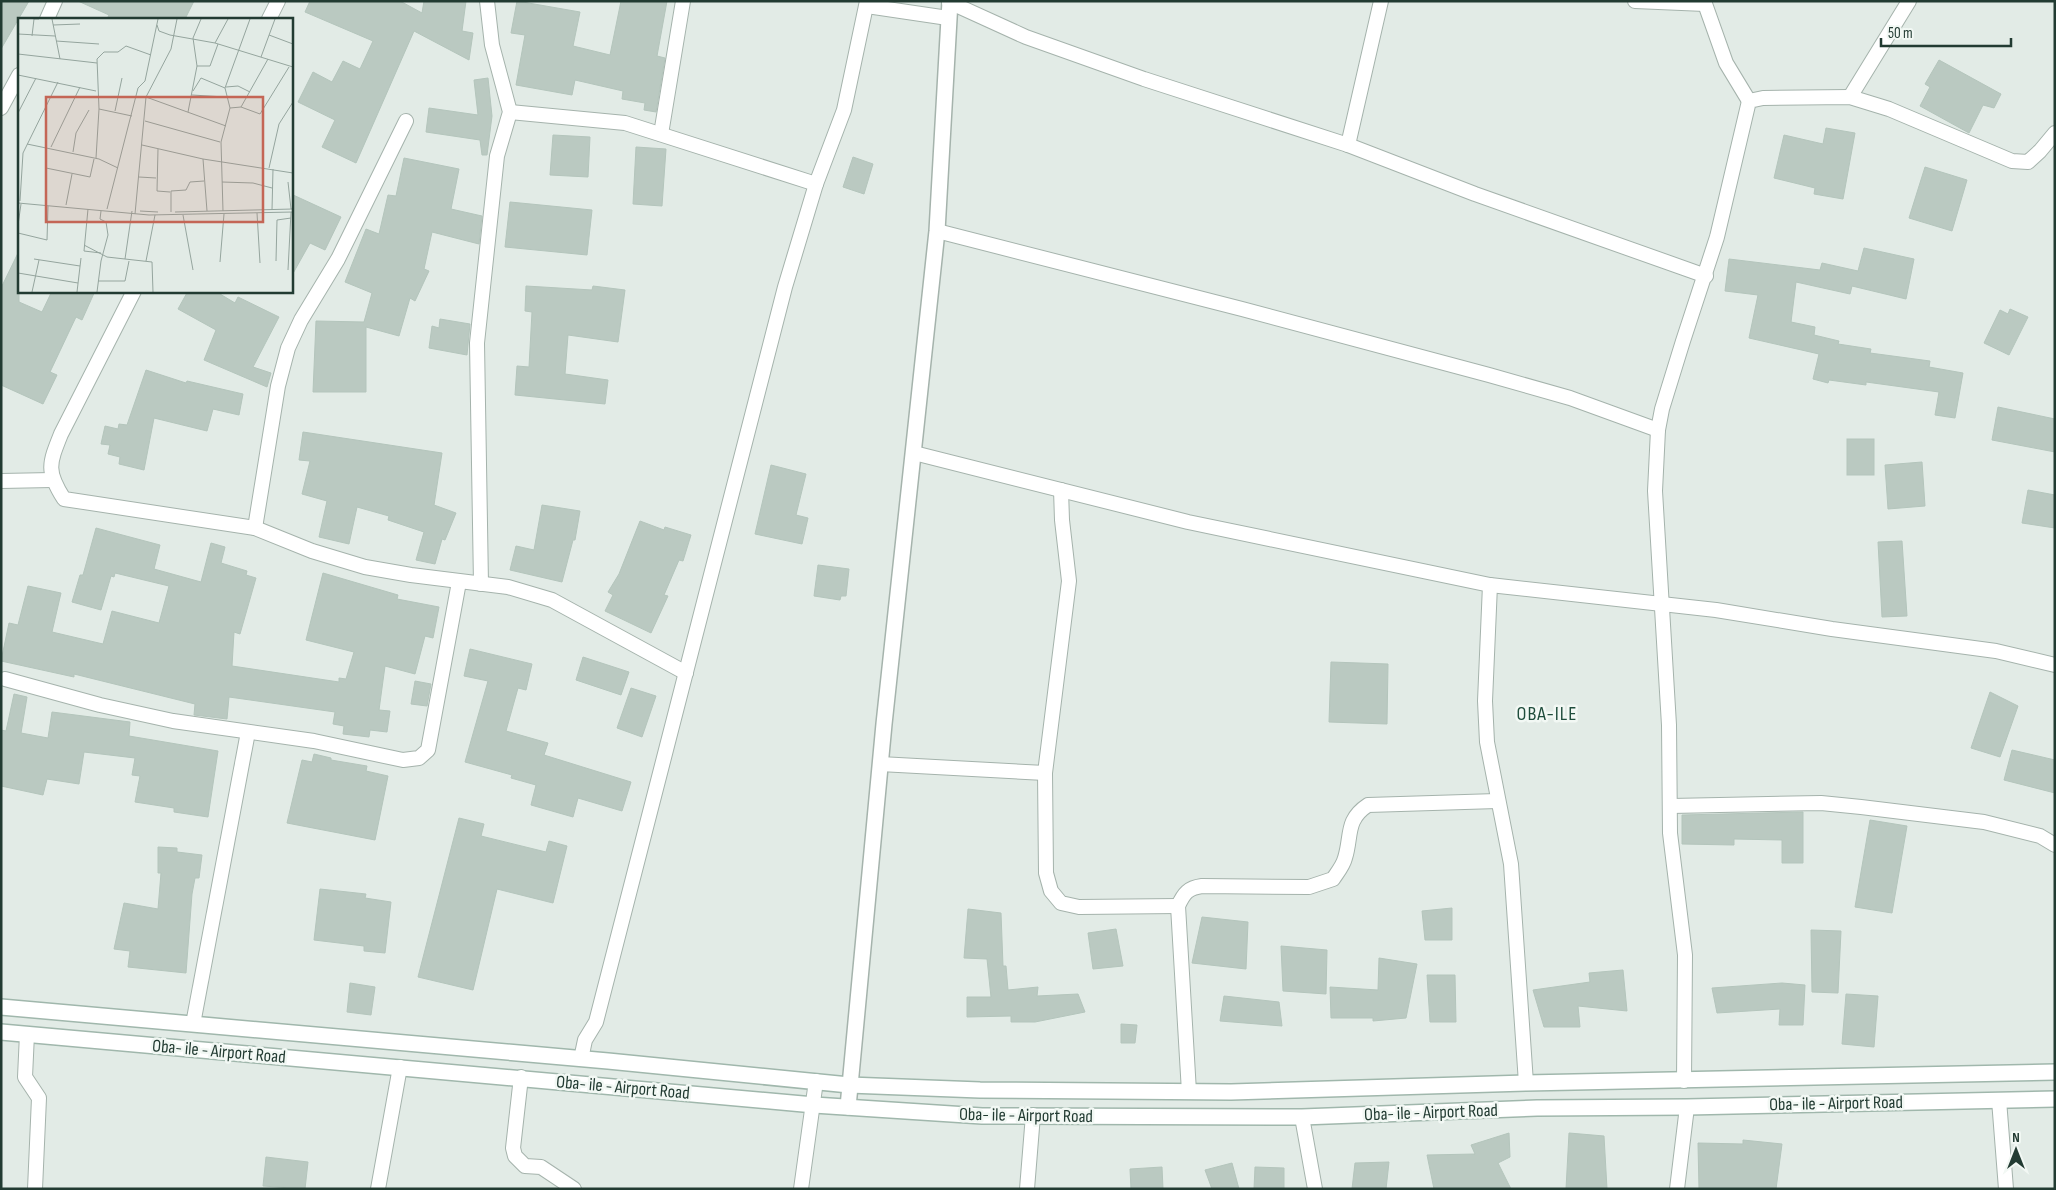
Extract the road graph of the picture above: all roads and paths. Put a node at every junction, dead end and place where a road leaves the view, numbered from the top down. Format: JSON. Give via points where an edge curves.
{"nodes":[{"id":1,"x":55,"y":1,"type":"edge"},
{"id":2,"x":278,"y":1,"type":"edge"},
{"id":3,"x":486,"y":1,"type":"edge"},
{"id":4,"x":683,"y":1,"type":"edge"},
{"id":5,"x":1382,"y":1,"type":"edge"},
{"id":6,"x":1635,"y":1,"type":"edge"},
{"id":7,"x":1909,"y":1,"type":"edge"},
{"id":8,"x":1704,"y":2,"type":"edge"},
{"id":9,"x":867,"y":4,"type":"edge"},
{"id":10,"x":949,"y":7,"type":"edge"},
{"id":11,"x":47,"y":18,"type":"edge"},
{"id":12,"x":270,"y":18,"type":"edge"},
{"id":13,"x":18,"y":77,"type":"edge"},
{"id":14,"x":1850,"y":97,"type":"junction"},
{"id":15,"x":1749,"y":102,"type":"junction"},
{"id":16,"x":1,"y":108,"type":"edge"},
{"id":17,"x":510,"y":112,"type":"junction"},
{"id":18,"x":406,"y":121,"type":"dead end"},
{"id":19,"x":2055,"y":133,"type":"edge"},
{"id":20,"x":661,"y":134,"type":"junction"},
{"id":21,"x":1348,"y":145,"type":"junction"},
{"id":22,"x":816,"y":184,"type":"junction"},
{"id":23,"x":937,"y":231,"type":"junction"},
{"id":24,"x":1706,"y":276,"type":"junction"},
{"id":25,"x":133,"y":292,"type":"edge"},
{"id":26,"x":1658,"y":430,"type":"junction"},
{"id":27,"x":914,"y":453,"type":"junction"},
{"id":28,"x":52,"y":480,"type":"junction"},
{"id":29,"x":1,"y":481,"type":"edge"},
{"id":30,"x":1061,"y":490,"type":"junction"},
{"id":31,"x":254,"y":528,"type":"junction"},
{"id":32,"x":459,"y":582,"type":"junction"},
{"id":33,"x":481,"y":584,"type":"junction"},
{"id":34,"x":1490,"y":585,"type":"junction"},
{"id":35,"x":1662,"y":604,"type":"junction"},
{"id":36,"x":2055,"y":665,"type":"edge"},
{"id":37,"x":686,"y":673,"type":"junction"},
{"id":38,"x":4,"y":679,"type":"dead end"},
{"id":39,"x":248,"y":732,"type":"junction"},
{"id":40,"x":880,"y":764,"type":"junction"},
{"id":41,"x":1045,"y":773,"type":"junction"},
{"id":42,"x":1497,"y":801,"type":"junction"},
{"id":43,"x":1671,"y":806,"type":"junction"},
{"id":44,"x":2055,"y":845,"type":"edge"},
{"id":45,"x":1178,"y":906,"type":"junction"},
{"id":46,"x":1,"y":1008,"type":"edge"},
{"id":47,"x":193,"y":1024,"type":"junction"},
{"id":48,"x":1,"y":1032,"type":"edge"},
{"id":49,"x":27,"y":1034,"type":"junction"},
{"id":50,"x":581,"y":1059,"type":"junction"},
{"id":51,"x":400,"y":1067,"type":"junction"},
{"id":52,"x":2053,"y":1072,"type":"edge"},
{"id":53,"x":521,"y":1077,"type":"junction"},
{"id":54,"x":816,"y":1081,"type":"junction"},
{"id":55,"x":1684,"y":1081,"type":"junction"},
{"id":56,"x":1526,"y":1083,"type":"junction"},
{"id":57,"x":849,"y":1085,"type":"junction"},
{"id":58,"x":980,"y":1090,"type":"junction"},
{"id":59,"x":1189,"y":1092,"type":"junction"},
{"id":60,"x":2054,"y":1099,"type":"edge"},
{"id":61,"x":1999,"y":1100,"type":"junction"},
{"id":62,"x":814,"y":1105,"type":"junction"},
{"id":63,"x":848,"y":1107,"type":"junction"},
{"id":64,"x":1686,"y":1107,"type":"junction"},
{"id":65,"x":1033,"y":1115,"type":"junction"},
{"id":66,"x":982,"y":1116,"type":"junction"},
{"id":67,"x":1302,"y":1117,"type":"junction"},
{"id":68,"x":35,"y":1189,"type":"edge"},
{"id":69,"x":378,"y":1189,"type":"edge"},
{"id":70,"x":574,"y":1189,"type":"edge"},
{"id":71,"x":801,"y":1189,"type":"edge"},
{"id":72,"x":1026,"y":1189,"type":"edge"},
{"id":73,"x":1315,"y":1189,"type":"edge"},
{"id":74,"x":1678,"y":1189,"type":"edge"},
{"id":75,"x":2006,"y":1189,"type":"edge"}],
"edges":[{"from":1,"to":11,"type":"street"},
{"from":2,"to":12,"type":"street"},
{"from":3,"to":17,"type":"street","via":[[492,45]]},
{"from":4,"to":20,"type":"street"},
{"from":5,"to":21,"type":"street"},
{"from":6,"to":8,"type":"street"},
{"from":7,"to":14,"type":"street"},
{"from":8,"to":15,"type":"street","via":[[1726,63]]},
{"from":9,"to":10,"type":"street"},
{"from":9,"to":22,"type":"street","via":[[844,110]]},
{"from":10,"to":21,"type":"street","via":[[1144,79]]},
{"from":10,"to":23,"type":"main road"},
{"from":13,"to":16,"type":"street"},
{"from":14,"to":15,"type":"street","via":[[1762,98]]},
{"from":14,"to":19,"type":"street","via":[[1889,109],[2012,161],[2028,162]]},
{"from":15,"to":24,"type":"street"},
{"from":17,"to":20,"type":"street","via":[[625,123]]},
{"from":17,"to":33,"type":"street","via":[[497,156],[477,343]]},
{"from":18,"to":31,"type":"street","via":[[338,259],[288,348],[278,386]]},
{"from":20,"to":22,"type":"street"},
{"from":21,"to":24,"type":"street"},
{"from":22,"to":37,"type":"street","via":[[785,287]]},
{"from":23,"to":26,"type":"street","via":[[1489,375],[1570,398]]},
{"from":23,"to":27,"type":"main road"},
{"from":24,"to":26,"type":"street","via":[[1682,342]]},
{"from":25,"to":28,"type":"street","via":[[61,434],[51,459]]},
{"from":26,"to":35,"type":"street","via":[[1656,491]]},
{"from":27,"to":30,"type":"street"},
{"from":27,"to":40,"type":"main road"},
{"from":28,"to":29,"type":"street"},
{"from":28,"to":31,"type":"street","via":[[64,499]]},
{"from":30,"to":34,"type":"street","via":[[1197,524]]},
{"from":30,"to":41,"type":"street","via":[[1069,581]]},
{"from":31,"to":32,"type":"street","via":[[312,551],[365,566]]},
{"from":32,"to":33,"type":"street"},
{"from":32,"to":39,"type":"street","via":[[428,750],[419,758],[403,760],[314,741]]},
{"from":33,"to":37,"type":"street","via":[[508,587],[552,600]]},
{"from":34,"to":35,"type":"street"},
{"from":34,"to":42,"type":"street","via":[[1485,701],[1487,742]]},
{"from":35,"to":36,"type":"street","via":[[1996,651]]},
{"from":35,"to":43,"type":"street"},
{"from":37,"to":50,"type":"street","via":[[596,1022],[585,1040]]},
{"from":38,"to":39,"type":"street","via":[[173,721]]},
{"from":39,"to":47,"type":"street"},
{"from":40,"to":41,"type":"street"},
{"from":40,"to":57,"type":"main road"},
{"from":41,"to":45,"type":"street","via":[[1046,873],[1051,891],[1061,903],[1079,907]]},
{"from":42,"to":45,"type":"street","via":[[1368,804],[1357,812],[1348,833],[1345,858],[1333,879],[1309,887],[1192,888],[1184,893]]},
{"from":42,"to":56,"type":"street","via":[[1511,864]]},
{"from":43,"to":44,"type":"street","via":[[1821,803],[1861,807],[1984,822],[2033,834]]},
{"from":43,"to":55,"type":"street","via":[[1670,833],[1685,956]]},
{"from":45,"to":59,"type":"street"},
{"from":46,"to":47,"type":"main road","name":"Oba- ile - Airport Road"},
{"from":47,"to":50,"type":"main road","name":"Oba- ile - Airport Road"},
{"from":48,"to":49,"type":"main road","name":"Oba- ile - Airport Road"},
{"from":49,"to":51,"type":"main road","name":"Oba- ile - Airport Road"},
{"from":49,"to":68,"type":"street","via":[[25,1077],[39,1098]]},
{"from":50,"to":54,"type":"main road","name":"Oba- ile - Airport Road"},
{"from":51,"to":53,"type":"main road","name":"Oba- ile - Airport Road"},
{"from":51,"to":69,"type":"street"},
{"from":52,"to":55,"type":"main road","name":"Oba- ile - Airport Road"},
{"from":52,"to":60,"type":"main road"},
{"from":53,"to":62,"type":"main road","name":"Oba- ile - Airport Road"},
{"from":53,"to":70,"type":"street","via":[[513,1148],[515,1156],[525,1166],[540,1167]]},
{"from":54,"to":57,"type":"main road","name":"Oba- ile - Airport Road"},
{"from":54,"to":62,"type":"street"},
{"from":55,"to":56,"type":"main road","name":"Oba- ile - Airport Road"},
{"from":56,"to":59,"type":"main road","name":"Oba- ile - Airport Road"},
{"from":57,"to":58,"type":"main road","name":"Oba- ile - Airport Road"},
{"from":57,"to":63,"type":"main road"},
{"from":58,"to":59,"type":"main road","name":"Oba- ile - Airport Road"},
{"from":58,"to":66,"type":"main road"},
{"from":60,"to":61,"type":"main road","name":"Oba- ile - Airport Road"},
{"from":61,"to":64,"type":"main road","name":"Oba- ile - Airport Road"},
{"from":61,"to":75,"type":"street"},
{"from":62,"to":63,"type":"main road","name":"Oba- ile - Airport Road"},
{"from":62,"to":71,"type":"street"},
{"from":63,"to":66,"type":"main road","name":"Oba- ile - Airport Road"},
{"from":64,"to":67,"type":"main road","name":"Oba- ile - Airport Road","via":[[1537,1108]]},
{"from":64,"to":74,"type":"street"},
{"from":65,"to":66,"type":"main road","name":"Oba- ile - Airport Road"},
{"from":65,"to":67,"type":"main road","name":"Oba- ile - Airport Road"},
{"from":65,"to":72,"type":"street"},
{"from":67,"to":73,"type":"street"}]}
